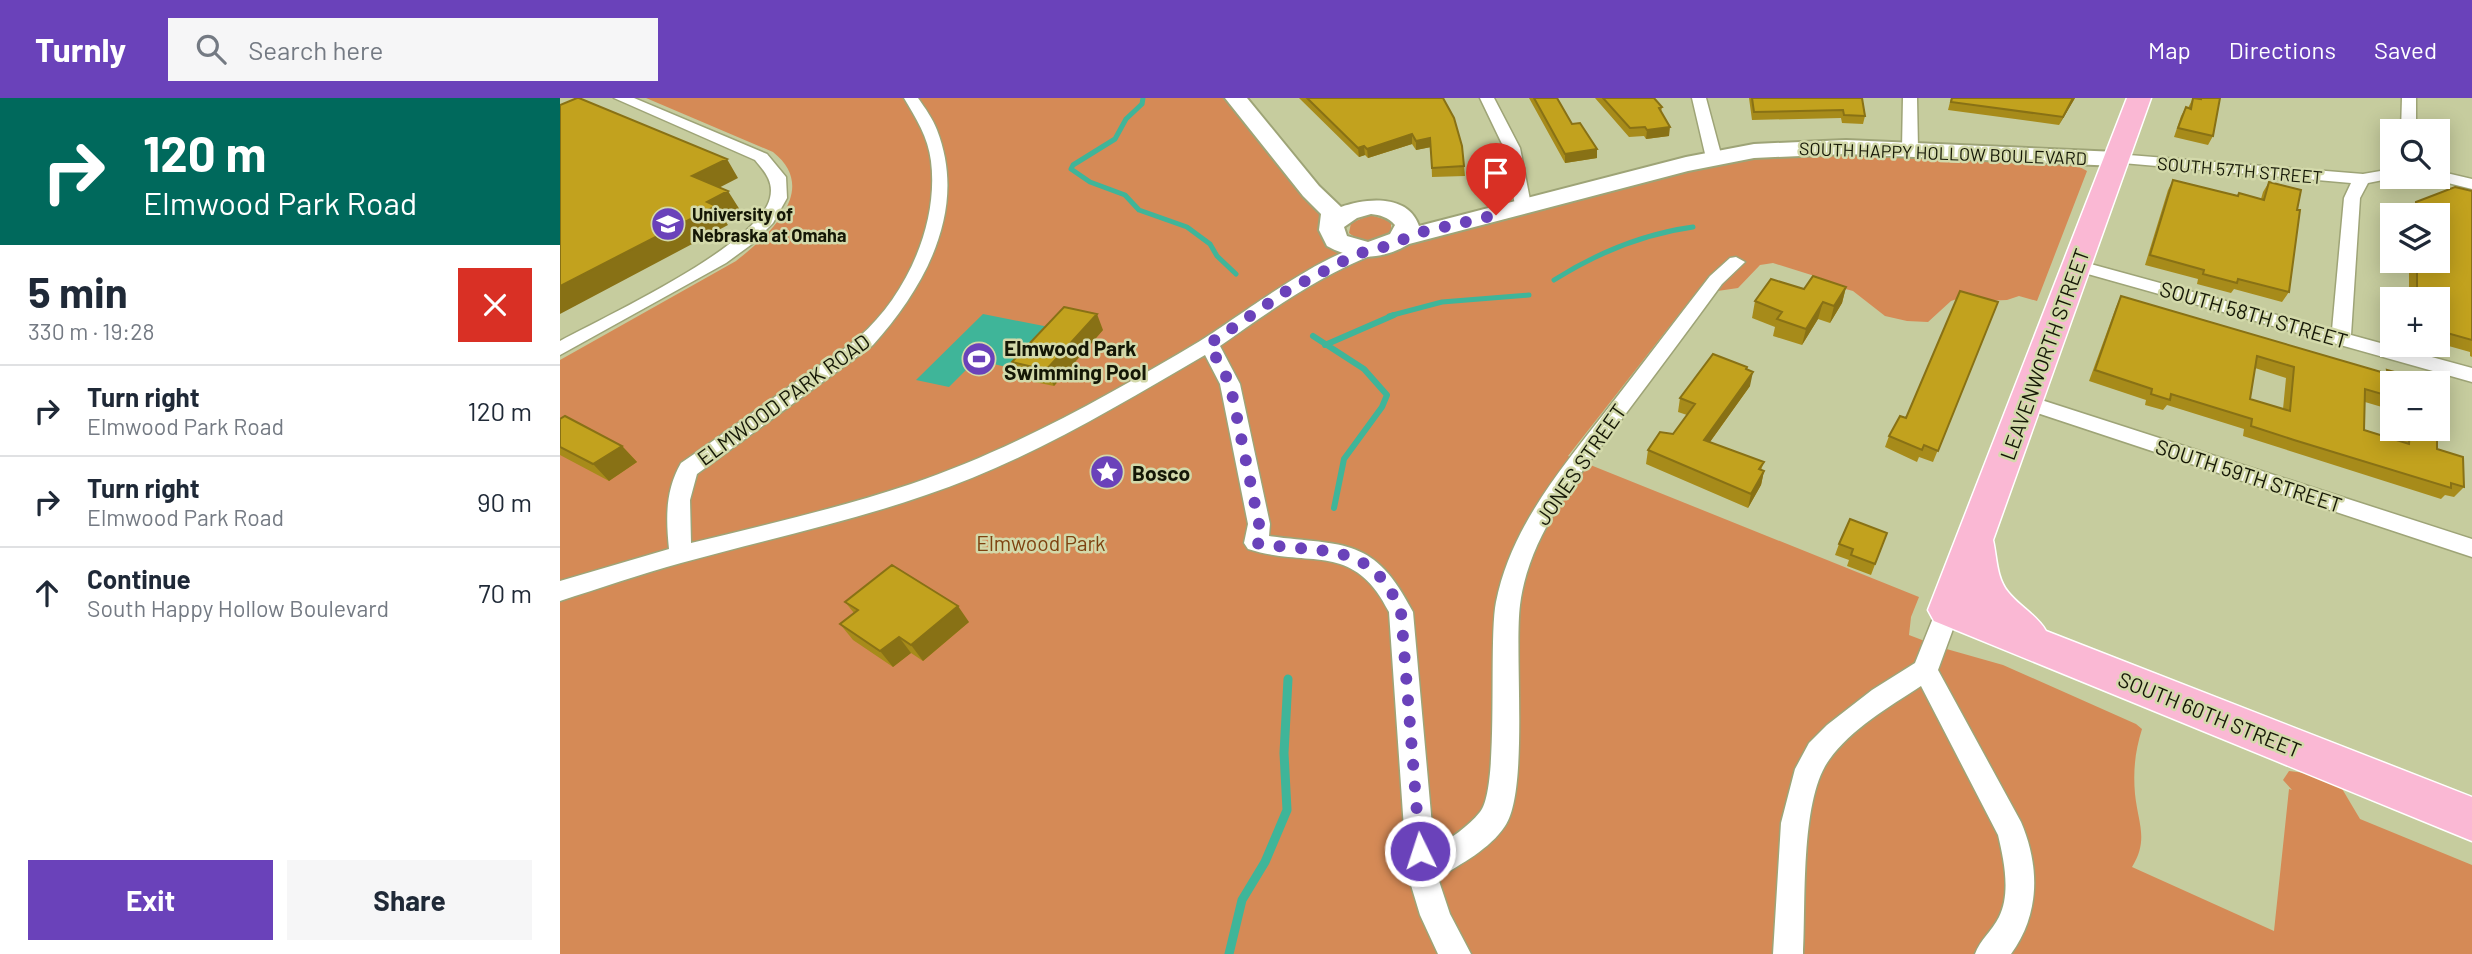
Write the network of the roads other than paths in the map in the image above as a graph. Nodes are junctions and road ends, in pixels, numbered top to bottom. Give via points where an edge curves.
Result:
1 (621, 98) edge
2 (911, 98) edge
3 (1236, 98) edge
4 (1487, 98) edge
5 (1699, 98) edge
6 (1910, 98) edge
7 (2139, 98) edge
8 (2409, 98) edge
9 (2409, 119) edge
10 (1910, 149) junction
11 (1714, 158) junction
12 (2117, 159) junction
13 (1292, 165) junction
14 (2293, 174) junction
15 (2380, 176) edge
16 (2363, 179) junction
17 (2450, 179) edge
18 (2472, 184) edge
19 (1524, 205) junction
20 (1365, 208) junction
21 (2352, 208) junction
22 (1396, 213) junction
23 (1332, 230) junction
24 (1401, 239) junction
25 (1369, 250) junction
26 (1736, 262) dead end
27 (2076, 265) junction
28 (1288, 290) junction
29 (2341, 338) junction
30 (1209, 344) junction
31 (560, 349) edge
32 (2472, 375) edge
33 (2026, 402) junction
34 (1975, 539) junction
35 (2472, 548) edge
36 (681, 554) junction
37 (560, 591) edge
38 (1948, 610) junction
39 (2049, 650) junction
40 (1925, 670) junction
41 (2472, 818) edge
42 (1422, 872) junction
43 (1456, 954) edge
44 (1788, 954) edge
45 (1990, 954) edge

1 - 31 street via 761,157 776,173 780,193 771,216 724,258
2 - 36 street, ELMWOOD PARK ROAD via 927,119 940,170 938,207 926,258 886,321 866,341 689,469 678,501
3 - 13 street
4 - 19 street via 1512,149
5 - 11 street
6 - 10 street
7 - 12 main road, LEAVENWORTH STREET
8 - 9 street
10 - 11 street, SOUTH HAPPY HOLLOW BOULEVARD via 1798,148
10 - 12 street, SOUTH HAPPY HOLLOW BOULEVARD
11 - 19 street, SOUTH HAPPY HOLLOW BOULEVARD
12 - 14 street, SOUTH 57TH STREET
12 - 27 main road, LEAVENWORTH STREET
13 - 20 street, SOUTH HAPPY HOLLOW BOULEVARD via 1327,192
13 - 23 street via 1333,213
14 - 16 street, SOUTH 57TH STREET
14 - 21 street
15 - 16 street, SOUTH 57TH STREET
16 - 21 street via 2355,189
17 - 18 street
19 - 22 street, SOUTH HAPPY HOLLOW BOULEVARD via 1443,215
19 - 24 street, SOUTH HAPPY HOLLOW BOULEVARD
20 - 22 street, SOUTH HAPPY HOLLOW BOULEVARD
20 - 23 street via 1344,214
21 - 29 street
22 - 24 street via 1407,225
23 - 25 street via 1344,247
23 - 28 street via 1333,247 1328,254
24 - 25 street, SOUTH HAPPY HOLLOW BOULEVARD
25 - 28 street
26 - 42 street, JONES STREET via 1716,280 1538,521 1519,561 1508,604 1503,778 1495,817 1468,843
27 - 29 street, SOUTH 58TH STREET
27 - 33 main road, LEAVENWORTH STREET
28 - 30 street
29 - 32 street, SOUTH 58TH STREET
30 - 36 street via 1056,430 921,489 814,522
30 - 42 street via 1230,384 1237,411 1259,524 1256,543 1358,559 1381,575 1401,612
33 - 34 main road, LEAVENWORTH STREET
33 - 35 street, SOUTH 59TH STREET
34 - 38 main road, LEAVENWORTH STREET
34 - 39 main road via 1979,575 1990,599
36 - 37 street
38 - 39 main road, SOUTH 60TH STREET
38 - 40 street
39 - 41 main road, SOUTH 60TH STREET
40 - 44 street via 1836,733 1805,778 1795,823
40 - 45 street via 2018,852 2022,887 2018,907 2011,926
42 - 43 street via 1432,909

